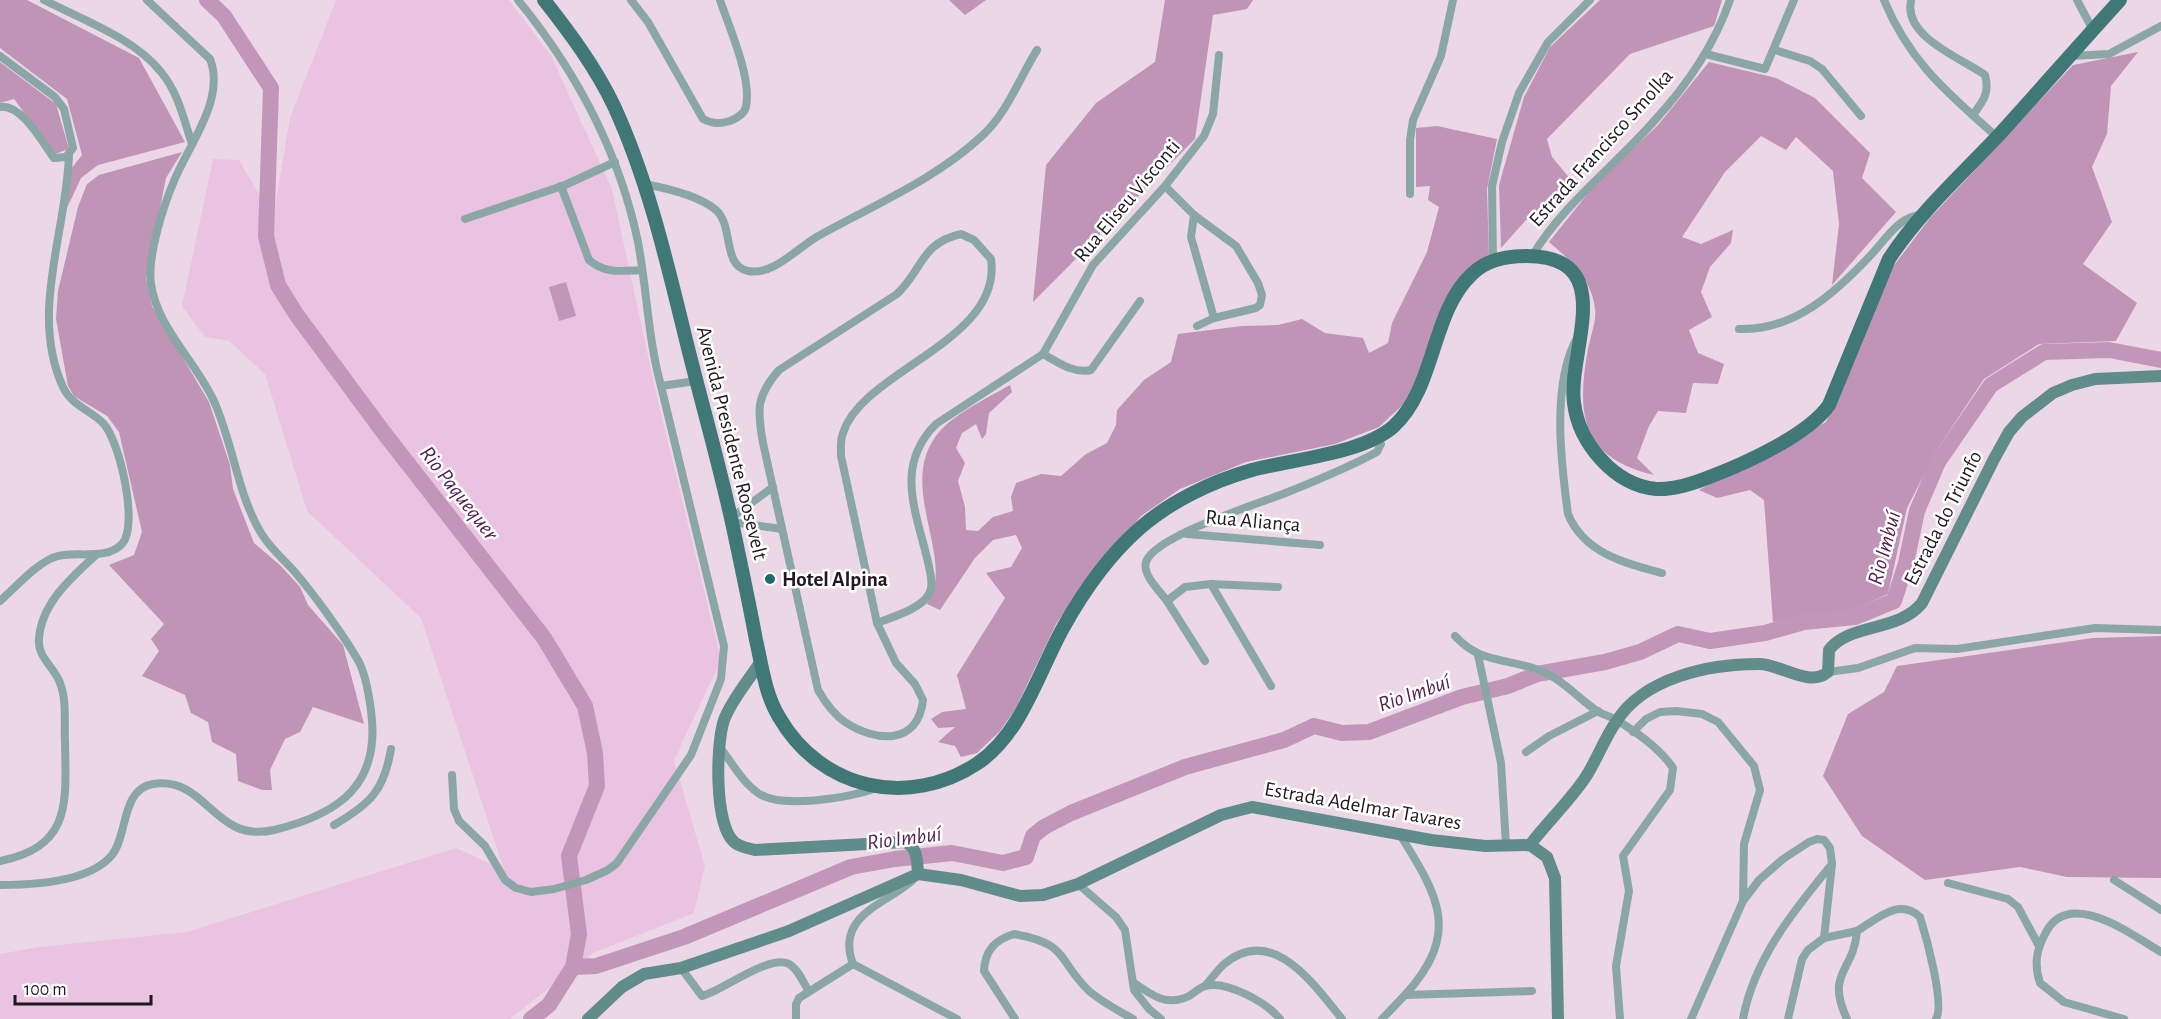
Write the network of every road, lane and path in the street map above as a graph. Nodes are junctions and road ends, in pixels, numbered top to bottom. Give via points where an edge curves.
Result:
1 (44, 0) edge
2 (147, 0) edge
3 (518, 0) edge
4 (544, 0) edge
5 (631, 0) edge
6 (720, 0) edge
7 (1453, 0) edge
8 (1590, 0) edge
9 (1730, 0) edge
10 (1794, 0) edge
11 (1884, 0) edge
12 (2077, 0) edge
13 (2120, 0) edge
14 (1911, 2) dead end
15 (2161, 27) edge
16 (2093, 30) junction
17 (1037, 50) dead end
18 (1775, 50) junction
19 (1706, 54) junction
20 (1220, 55) dead end
21 (0, 56) edge
22 (2071, 56) junction
23 (0, 107) edge
24 (1862, 116) dead end
25 (1973, 116) junction
26 (1997, 136) junction
27 (192, 144) junction
28 (69, 154) junction
29 (615, 162) junction
30 (644, 184) junction
31 (561, 186) junction
32 (1165, 186) junction
33 (1410, 194) dead end
34 (1194, 215) junction
35 (1922, 215) junction
36 (465, 219) dead end
37 (1532, 256) junction
38 (1493, 261) junction
39 (642, 270) junction
40 (1140, 301) dead end
41 (1214, 318) junction
42 (1197, 326) dead end
43 (1582, 328) junction
44 (1739, 329) dead end
45 (1043, 354) junction
46 (2161, 376) edge
47 (696, 381) junction
48 (661, 386) junction
49 (1377, 436) junction
50 (773, 487) junction
51 (731, 520) junction
52 (782, 529) junction
53 (1184, 534) junction
54 (1320, 545) dead end
55 (97, 554) junction
56 (1662, 573) dead end
57 (1211, 584) junction
58 (1278, 587) dead end
59 (1167, 601) junction
60 (0, 602) edge
61 (877, 623) junction
62 (2161, 630) edge
63 (1455, 636) dead end
64 (1478, 655) junction
65 (761, 661) junction
66 (1205, 661) dead end
67 (1828, 672) junction
68 (1271, 686) dead end
69 (1598, 711) junction
70 (1617, 720) junction
71 (1633, 732) junction
72 (719, 746) junction
73 (391, 749) dead end
74 (1526, 752) dead end
75 (452, 775) dead end
76 (877, 788) junction
77 (340, 803) junction
78 (353, 814) junction
79 (334, 825) dead end
80 (1399, 833) junction
81 (1506, 845) junction
82 (1530, 845) junction
83 (0, 861) edge
84 (1832, 864) junction
85 (917, 869) junction
86 (2114, 880) dead end
87 (1948, 883) dead end
88 (1078, 884) junction
89 (0, 885) edge
90 (1743, 901) junction
91 (2161, 910) edge
92 (1857, 931) junction
93 (1824, 938) junction
94 (2039, 946) junction
95 (2161, 952) edge
96 (853, 963) junction
97 (681, 968) junction
98 (1133, 982) junction
99 (1205, 986) junction
100 (808, 990) junction
101 (1532, 991) dead end
102 (1405, 995) junction
103 (588, 1019) edge
104 (796, 1019) edge
105 (957, 1019) edge
106 (1016, 1019) edge
107 (1133, 1019) edge
108 (1161, 1019) edge
109 (1280, 1019) edge
110 (1342, 1019) edge
111 (1382, 1019) edge
112 (1558, 1019) edge
113 (1620, 1019) edge
114 (1691, 1019) edge
115 (1743, 1019) edge
116 (1788, 1019) edge
117 (1847, 1019) edge
118 (1936, 1019) edge
119 (2124, 1019) edge

1 - 27 street via 148,59 172,90
2 - 27 street via 210,59 214,69 211,98
3 - 29 street via 578,82
4 - 30 main road, Avenida Presidente Roosevelt via 613,103
5 - 6 street via 648,22 703,119 719,124 742,114 747,95
7 - 33 street via 1441,56 1413,120
8 - 38 street via 1548,42 1519,93 1492,186
9 - 19 street, Estrada Francisco Smolka
10 - 18 street
11 - 25 street via 1910,49 1940,87
12 - 16 street
13 - 16 main road
14 - 25 street via 1911,18 1934,45 1985,75 1986,97
15 - 22 street via 2109,54
16 - 22 main road
17 - 30 street via 995,122 966,149 930,176 802,245 773,267 750,272 741,268 731,254 725,221 715,209 676,192
18 - 19 street via 1766,69
18 - 24 street via 1822,69
19 - 37 street, Estrada Francisco Smolka via 1655,121 1567,208
20 - 32 street, Rua Eliseu Visconti via 1213,114 1204,136
21 - 28 street via 60,103 74,143
22 - 26 main road
23 - 28 street via 18,112 54,158
25 - 26 street
26 - 35 main road
27 - 77 street via 164,209 151,283 157,306 214,400 250,514 360,665 373,727 371,753 360,781
28 - 55 street via 48,319 63,387 70,399 103,424 116,444 128,510 124,542
29 - 31 street
29 - 39 street
30 - 47 main road, Avenida Presidente Roosevelt
31 - 36 street
31 - 39 street via 589,260 609,271
32 - 34 street
32 - 45 street, Rua Eliseu Visconti via 1093,265
34 - 41 street via 1191,237
34 - 41 street via 1236,246 1262,295 1256,308
35 - 43 main road via 1889,260 1822,414 1737,465 1686,485 1668,489 1641,486 1600,459 1578,421 1574,401
35 - 44 street via 1911,215 1901,223 1825,298 1799,316 1765,327
37 - 38 main road, Avenida Presidente Roosevelt
37 - 43 main road via 1558,262 1576,277 1585,311
38 - 49 main road, Avenida Presidente Roosevelt via 1471,274 1456,295 1410,407 1391,429
39 - 48 street via 651,346
40 - 45 street via 1091,370 1070,368
41 - 42 street
43 - 56 street via 1568,352 1564,378 1562,430 1568,514 1574,528 1605,555
45 - 61 street, Rua Eliseu Visconti via 936,424 922,438 911,470 910,488 931,575 931,590 918,604
46 - 67 street, Estrada do Triunfo via 2095,379 2072,385 2022,417 1994,459 1923,603 1905,618 1840,639 1829,650
47 - 48 street
47 - 51 main road, Avenida Presidente Roosevelt
48 - 75 street via 724,646 721,679 686,763 617,863 586,880 531,892 504,880 485,846 459,821 454,809
49 - 53 street via 1381,444 1377,452 1357,463
49 - 76 main road, Avenida Presidente Roosevelt via 1342,449 1248,471 1165,508 1137,530 1092,584 1064,626 999,745 980,762 940,782 915,789
50 - 51 street
50 - 52 street
50 - 61 street via 759,418 765,385 796,358 897,294 934,244 961,234 974,240 991,259 992,269 989,284 972,315 941,344 874,394 850,417 842,434 841,456
51 - 52 street
51 - 65 main road, Avenida Presidente Roosevelt
52 - 61 street via 818,690 844,722 872,734 892,736 906,733 917,724 923,700 896,663
53 - 54 street, Rua Aliança
53 - 59 street via 1154,549 1145,564 1145,571
55 - 60 street via 63,554 50,559
55 - 83 street via 62,586 40,629 38,642 61,687 66,795 63,815 51,837 36,850
57 - 58 street
57 - 59 street via 1185,587
57 - 68 street
59 - 66 street
62 - 67 street via 2095,628 1957,649 1915,648 1858,668
63 - 64 street
64 - 69 street via 1534,668 1554,677
64 - 81 street via 1501,764
65 - 72 street via 731,706
65 - 76 main road, Avenida Presidente Roosevelt via 768,695 779,718 801,746 821,763 859,784
67 - 70 street via 1807,677 1760,664 1687,672 1653,689
69 - 70 street
69 - 74 street
70 - 71 street
70 - 82 street via 1586,777
71 - 90 street via 1660,712 1702,714 1718,722 1754,766 1760,790 1744,844
71 - 113 street via 1665,756 1674,777 1654,815 1623,856 1629,891 1616,966
72 - 76 street via 753,788 773,800 835,798
72 - 85 street via 720,805 735,843 755,850 895,841 908,843 915,851
73 - 78 street via 379,790
77 - 78 street
77 - 89 street via 326,813 276,829 246,833 228,824 189,790 162,783 148,785 131,802 110,857 69,878
78 - 79 street
80 - 81 street, Estrada Adelmar Tavares via 1452,842
80 - 88 street, Estrada Adelmar Tavares via 1278,810 1242,808
80 - 102 street via 1428,881 1440,915 1429,966
81 - 82 street, Estrada Adelmar Tavares
82 - 112 street via 1547,857 1555,878
84 - 90 street via 1828,843 1816,839 1783,859
84 - 93 street
84 - 115 street via 1774,940 1756,974
85 - 88 street, Estrada Adelmar Tavares via 1020,896 1043,895
85 - 96 street via 914,880 876,903 860,918 852,932
85 - 97 street via 818,920
86 - 91 street
87 - 94 street via 2008,899 2018,907
88 - 98 street via 1125,930
90 - 114 street
92 - 93 street
92 - 117 street via 1854,950 1837,985
92 - 118 street via 1891,910 1908,909 1920,917 1938,995 1940,1010
93 - 116 street via 1802,960
94 - 95 street via 2057,920 2087,914
94 - 119 street via 2036,972 2050,993 2064,1002
96 - 100 street
96 - 105 street
97 - 100 street via 702,996 749,972 779,963 793,967
97 - 103 street via 633,979
98 - 99 street via 1164,1000 1187,997
98 - 108 street via 1140,999
99 - 109 street via 1257,998
99 - 110 street via 1224,964 1259,949 1291,963
100 - 104 street via 796,1004
101 - 102 street
102 - 111 street
106 - 107 street via 984,971 986,954 993,945 1014,934 1053,946 1090,992

